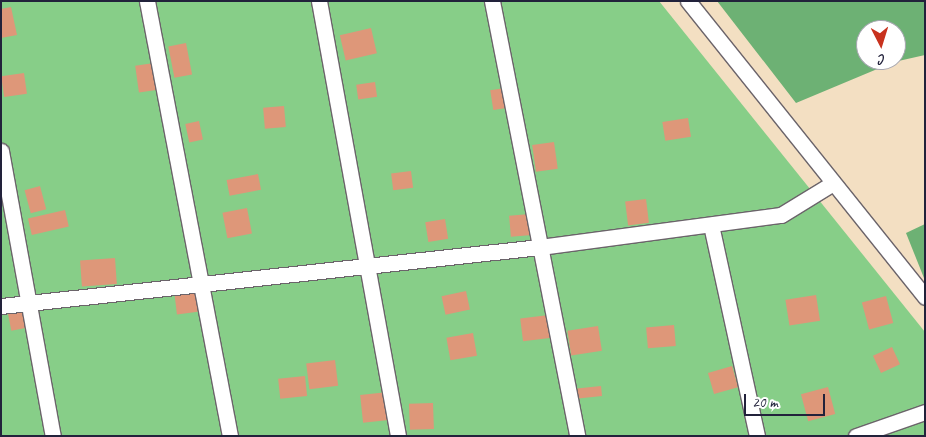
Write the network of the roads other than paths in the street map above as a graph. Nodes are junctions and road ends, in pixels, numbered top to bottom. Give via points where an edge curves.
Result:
1 (147, 1) edge
2 (319, 1) edge
3 (492, 1) edge
4 (688, 1) edge
5 (1, 151) edge
6 (833, 182) junction
7 (711, 225) junction
8 (540, 247) junction
9 (367, 266) junction
10 (201, 284) junction
11 (925, 297) edge
12 (29, 303) junction
13 (1, 306) edge
14 (925, 412) edge
15 (53, 436) edge
16 (230, 436) edge
17 (398, 436) edge
18 (577, 436) edge
19 (756, 436) edge
20 (856, 436) edge

1 - 10 lane
2 - 9 lane
3 - 8 lane
4 - 6 lane
5 - 12 lane
6 - 7 lane via 781,215
6 - 11 lane
7 - 8 lane
7 - 19 lane
8 - 9 lane
8 - 18 lane
9 - 10 lane
9 - 17 lane
10 - 12 lane
10 - 16 lane
12 - 13 lane
12 - 15 lane
14 - 20 lane

